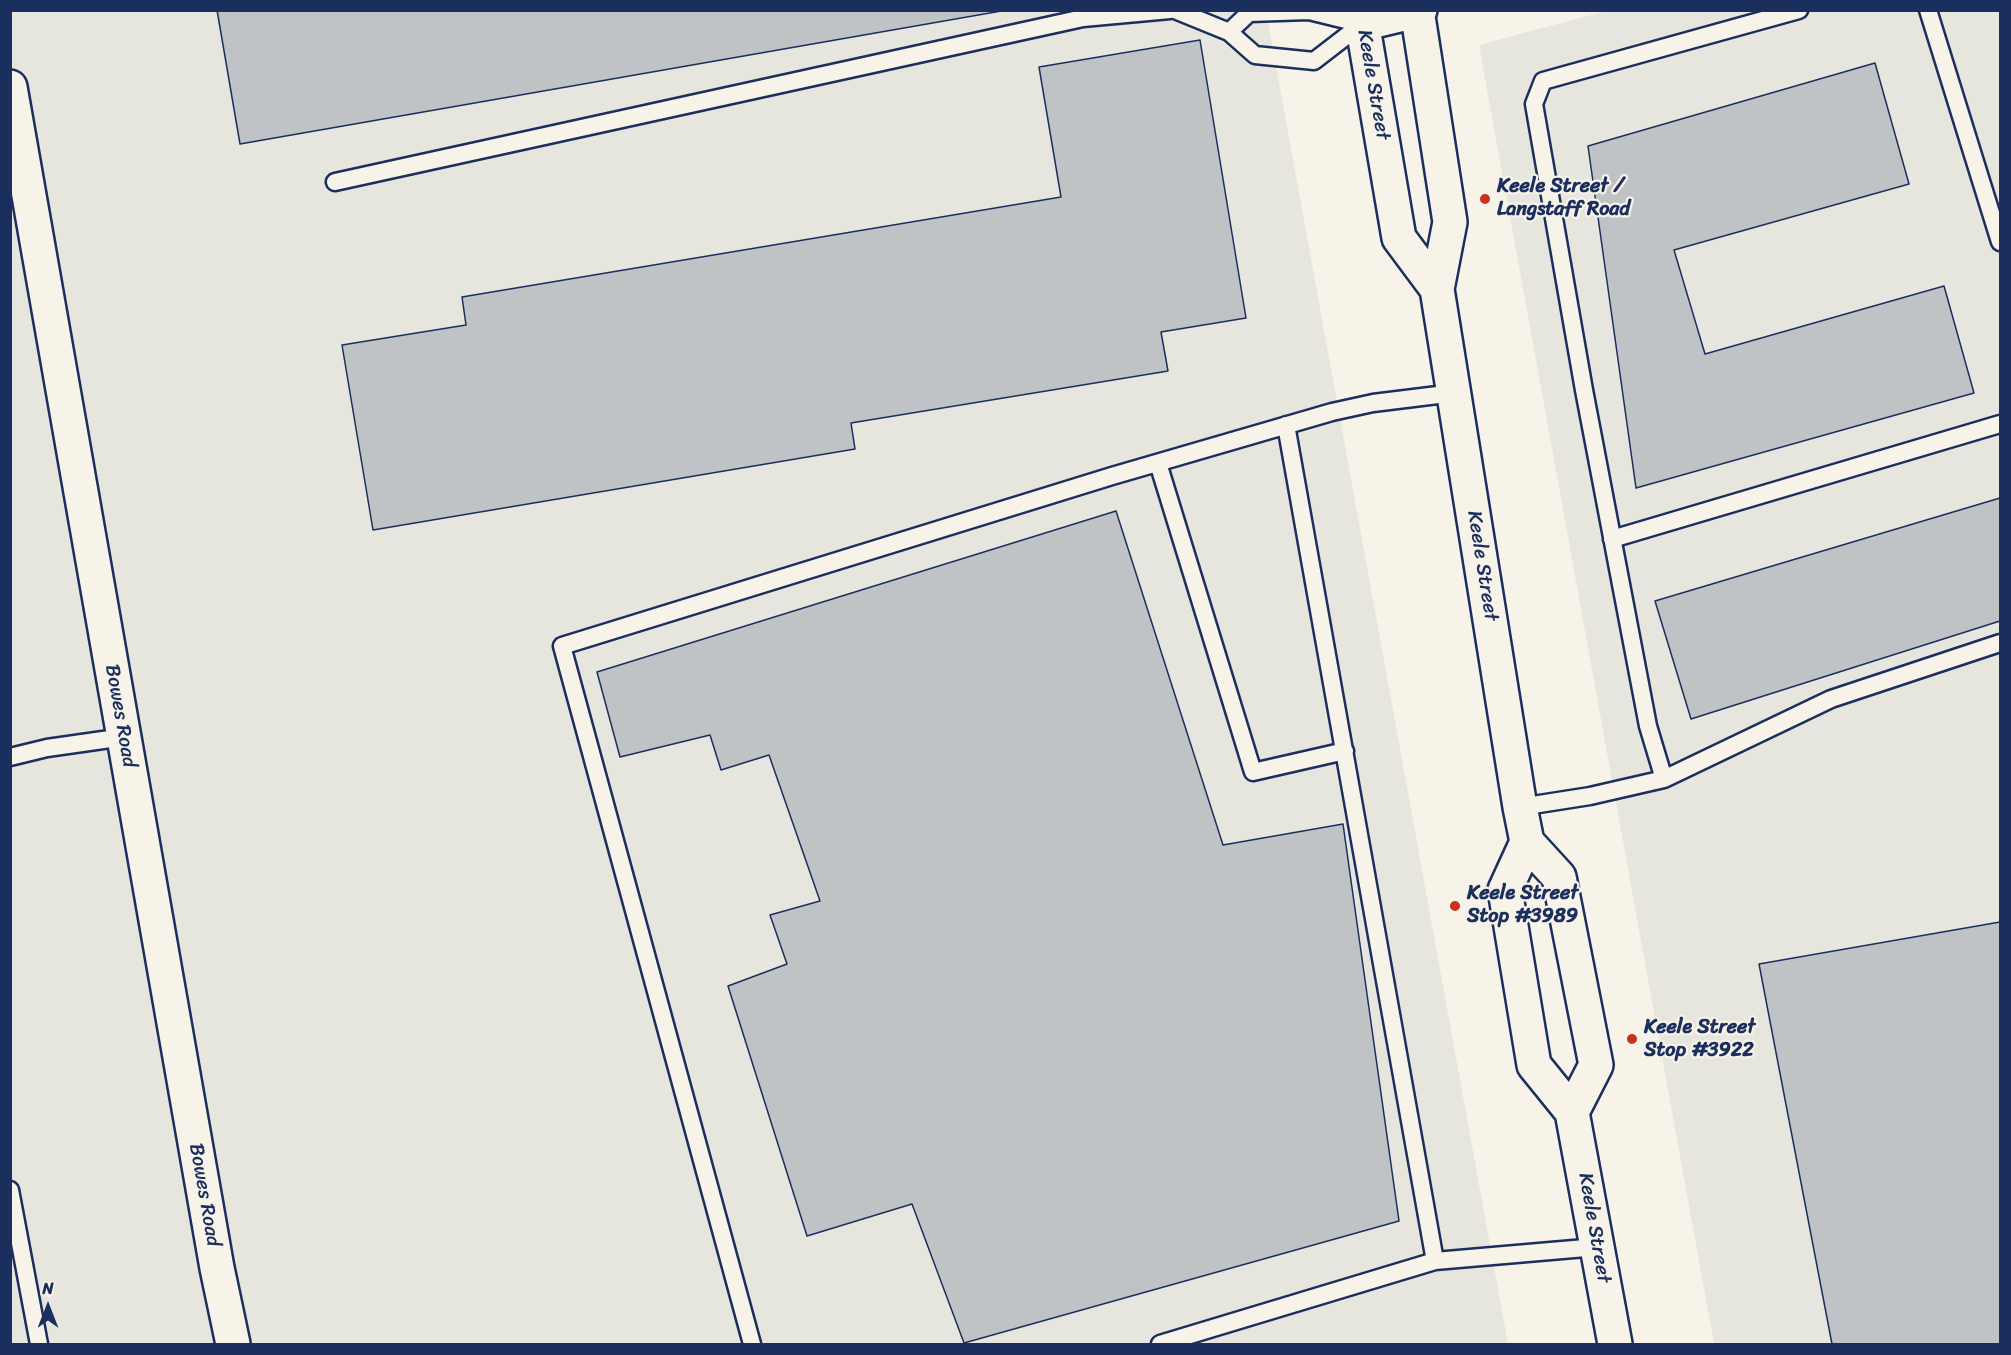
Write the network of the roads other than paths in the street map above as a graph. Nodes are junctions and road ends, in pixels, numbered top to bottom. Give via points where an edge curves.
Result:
1 (1170, 10) edge
2 (1175, 10) edge
3 (1799, 10) edge
4 (1928, 10) edge
5 (1418, 11) edge
6 (1361, 17) edge
7 (1229, 32) junction
8 (10, 87) edge
9 (335, 182) dead end
10 (2001, 242) edge
11 (1437, 289) junction
12 (1454, 393) junction
13 (2001, 424) edge
14 (1286, 425) junction
15 (1158, 463) junction
16 (1612, 538) junction
17 (2001, 643) edge
18 (124, 736) junction
19 (1345, 751) junction
20 (10, 757) edge
21 (1664, 779) junction
22 (1520, 807) junction
23 (1527, 842) junction
24 (1572, 1112) junction
25 (10, 1190) edge
26 (1597, 1247) junction
27 (1435, 1261) junction
28 (39, 1344) edge
29 (233, 1344) edge
30 (752, 1344) edge
31 (1160, 1344) edge
32 (1615, 1344) edge

1 - 9 lane via 1083,18
2 - 7 lane
3 - 16 lane via 1543,81 1534,104
4 - 10 lane
5 - 6 main road
5 - 11 main road, Keele Street via 1450,222
6 - 7 lane via 1309,11 1249,13
6 - 7 lane via 1314,61 1255,55
6 - 11 main road, Keele Street via 1399,238
8 - 18 main road, Bowes Road
11 - 12 main road, Keele Street
12 - 14 lane via 1373,403
12 - 22 main road, Keele Street
13 - 16 lane
14 - 15 lane
14 - 19 lane
15 - 19 lane via 1253,772
15 - 30 lane via 562,646
16 - 21 lane via 1648,726
17 - 21 lane via 1831,699
18 - 20 lane
18 - 29 main road, Bowes Road
19 - 27 lane
21 - 22 lane
22 - 23 main road, Keele Street
23 - 24 main road, Keele Street via 1505,891 1534,1065
23 - 24 main road via 1559,877 1596,1065
24 - 26 main road, Keele Street
25 - 28 lane
26 - 27 lane
26 - 32 main road, Keele Street
27 - 31 lane

